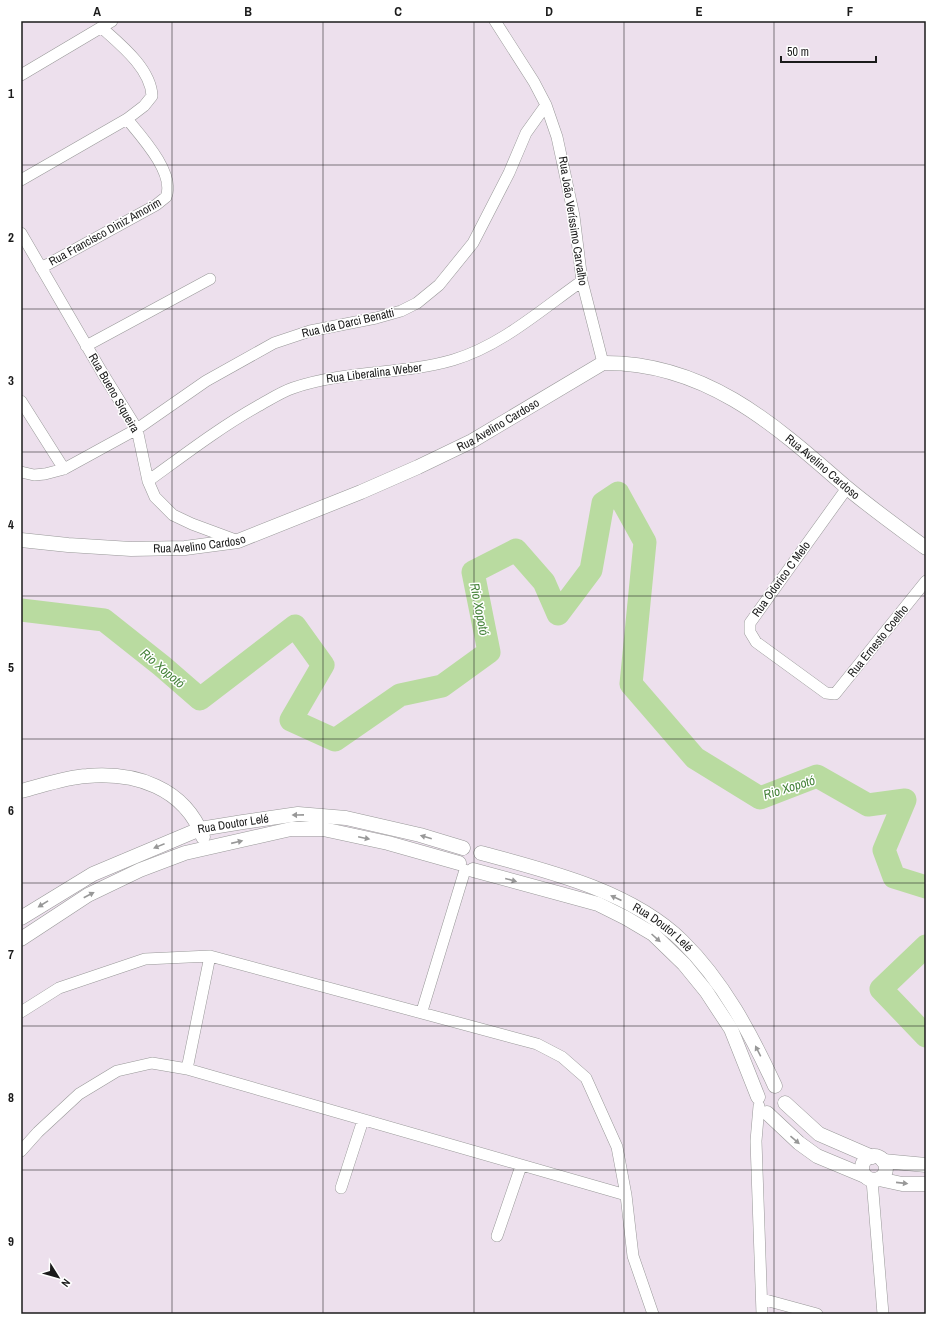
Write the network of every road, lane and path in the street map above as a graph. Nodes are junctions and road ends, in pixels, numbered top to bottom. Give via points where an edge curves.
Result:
1 (112, 21) edge
2 (495, 21) edge
3 (102, 28) junction
4 (21, 75) edge
5 (546, 105) junction
6 (127, 119) junction
7 (21, 180) edge
8 (21, 233) edge
9 (41, 268) junction
10 (210, 278) dead end
11 (582, 281) junction
12 (86, 346) junction
13 (603, 363) junction
14 (21, 401) edge
15 (137, 429) junction
16 (64, 469) junction
17 (21, 472) edge
18 (148, 481) junction
19 (847, 488) junction
20 (21, 540) edge
21 (238, 541) junction
22 (926, 548) edge
23 (926, 581) edge
24 (826, 692) joint
25 (21, 791) edge
26 (186, 808) junction
27 (200, 829) junction
28 (184, 836) junction
29 (207, 848) junction
30 (464, 848) junction
31 (185, 853) junction
32 (481, 853) junction
33 (466, 868) junction
34 (21, 918) edge
35 (21, 939) edge
36 (210, 956) junction
37 (422, 1011) junction
38 (21, 1012) edge
39 (187, 1069) junction
40 (774, 1086) junction
41 (785, 1103) junction
42 (761, 1105) junction
43 (363, 1120) junction
44 (21, 1151) edge
45 (877, 1159) junction
46 (926, 1165) edge
47 (521, 1166) junction
48 (872, 1178) junction
49 (926, 1184) edge
50 (341, 1188) dead end
51 (626, 1195) junction
52 (497, 1236) dead end
53 (762, 1299) junction
54 (653, 1314) edge
55 (762, 1314) edge
56 (816, 1314) edge
57 (883, 1314) edge

1 - 3 street
2 - 5 street, Rua João Veríssimo Carvalho
3 - 4 street
3 - 6 street via 141,69 152,90 150,100
5 - 11 street, Rua João Veríssimo Carvalho via 565,168
5 - 15 street, Rua Ida Darci Benatti via 526,133 473,243 444,279 417,303 376,318 310,331 274,343 206,380
6 - 7 street
6 - 9 street, Rua Francisco Diniz Amorim via 152,150 164,172 167,194 164,200
8 - 9 street, Rua Bueno Siqueira
9 - 12 street, Rua Bueno Siqueira
10 - 12 street
11 - 13 street, Rua João Veríssimo Carvalho
11 - 18 street, Rua Liberalina Weber via 509,333 455,360 422,367 342,375 291,388 227,424
12 - 15 street, Rua Bueno Siqueira
13 - 19 street, Rua Avelino Cardoso via 639,365 673,372 736,400 801,446
13 - 21 street, Rua Avelino Cardoso via 472,441 362,492
14 - 16 street
15 - 16 street, Rua Ida Darci Benatti
15 - 18 street, Rua Bueno Siqueira
16 - 17 street, Rua Ida Darci Benatti via 34,475
18 - 21 street, Rua Bueno Siqueira via 155,497 173,515
19 - 22 street, Rua Avelino Cardoso
19 - 24 street, Rua Odorico C Melo via 749,627 756,642
20 - 21 street, Rua Avelino Cardoso via 131,549 185,548
23 - 24 street, Rua Ernesto Coelho via 839,691 834,694
25 - 26 street via 86,776 124,776 149,782 174,797
26 - 27 street
26 - 28 street
27 - 28 street, Rua Doutor Lelé
27 - 29 street
30 -> 27 street, Rua Doutor Lelé via 346,818 298,814
28 - 31 street
28 -> 34 street, Rua Doutor Lelé via 92,874
29 - 31 street, Rua Doutor Lelé
29 -> 33 street, Rua Doutor Lelé via 291,829 323,829 388,843
30 - 32 street via 473,846
30 - 33 street via 458,855
35 -> 31 street, Rua Doutor Lelé via 88,895 140,870
32 - 33 street via 480,865
40 -> 32 street, Rua Doutor Lelé via 735,1009 701,960 681,940 650,916 588,885
33 - 37 street
33 -> 42 street, Rua Doutor Lelé via 598,904 653,934 684,964 731,1029
36 - 37 street
36 - 38 street via 145,959 59,988
36 - 39 street
37 - 51 street via 537,1044 562,1057 586,1078 617,1147
39 - 43 street
39 - 44 street via 152,1063 117,1071 79,1094
40 - 41 street via 783,1092
40 - 42 street via 764,1088
41 - 42 street via 776,1113
41 - 45 street via 819,1134
42 -> 48 street, Rua Doutor Lelé via 799,1143 817,1156
42 - 53 street via 756,1141
43 - 47 street
43 - 50 street
45 - 46 street
45 - 48 street via 886,1169 882,1176
45 - 48 street via 865,1161 863,1165
47 - 51 street
47 - 52 street
48 -> 49 street, Rua Doutor Lelé via 902,1184
48 - 57 street
51 - 54 street via 633,1256
53 - 55 street
53 - 56 street

